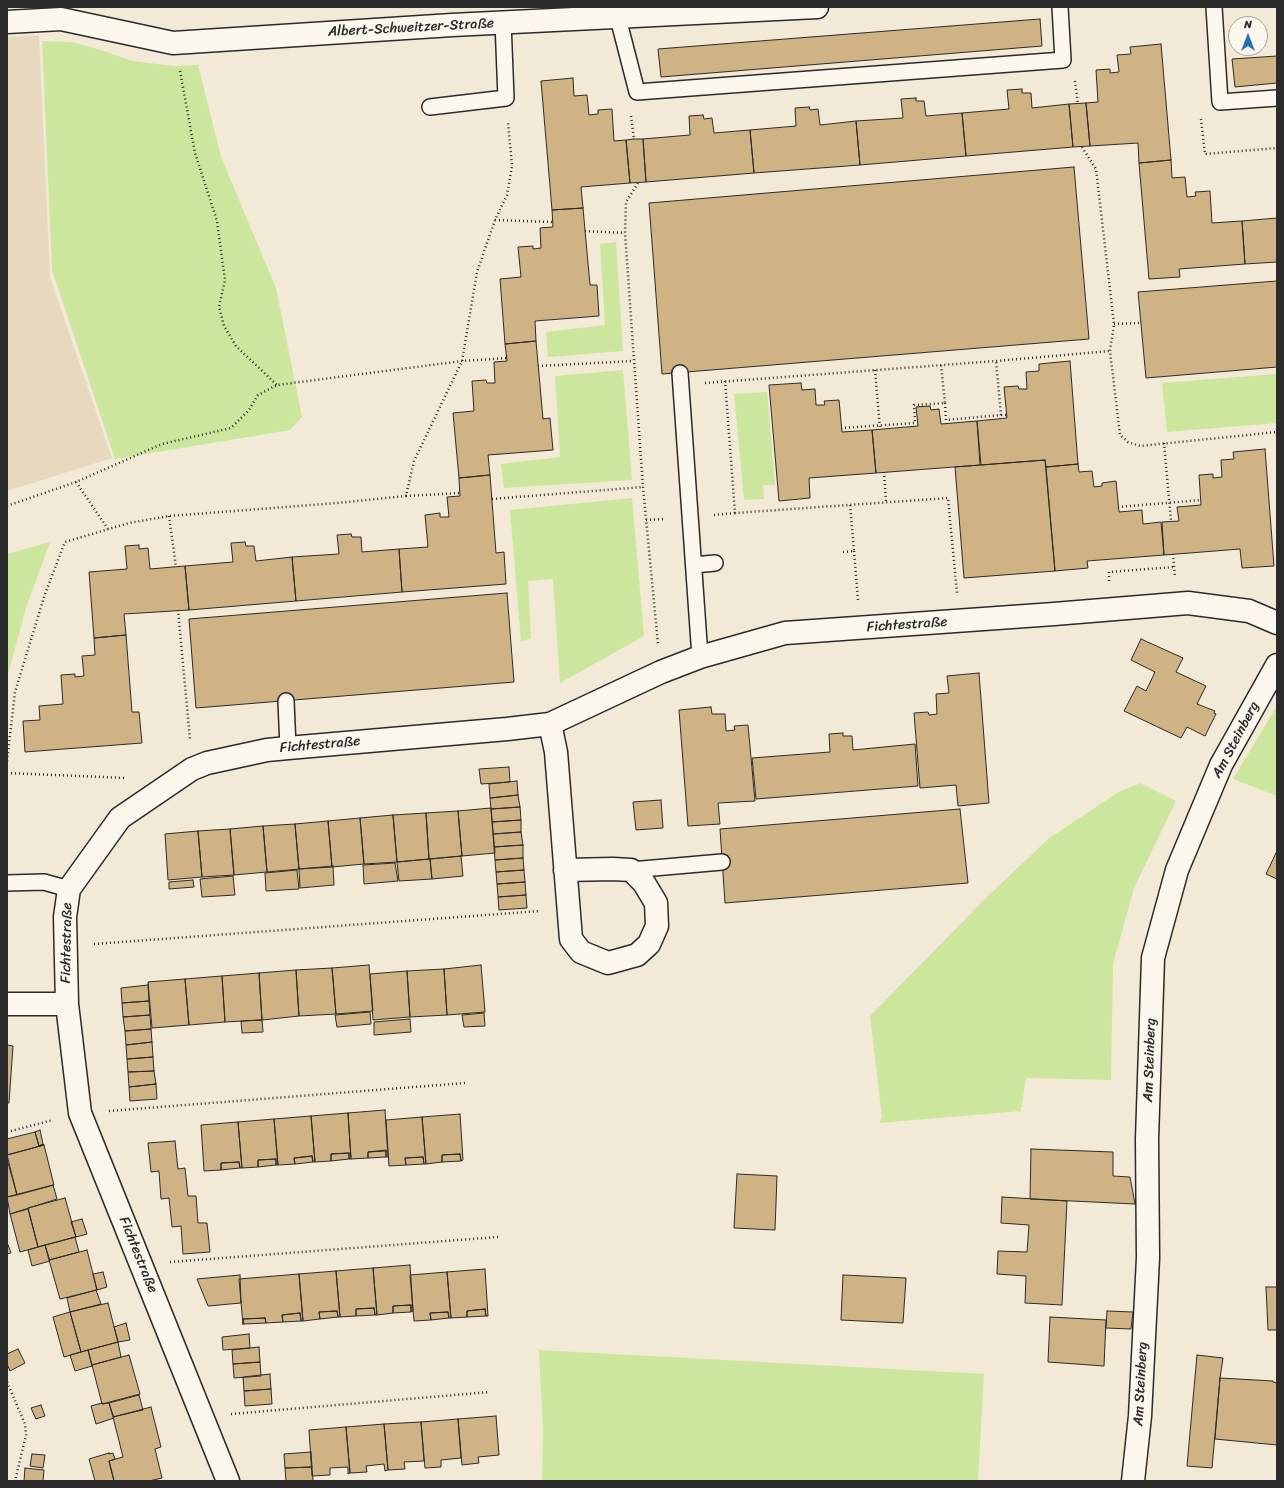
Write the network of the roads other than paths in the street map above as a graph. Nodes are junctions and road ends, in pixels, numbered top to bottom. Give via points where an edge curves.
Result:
1 (816, 7) edge
2 (1060, 7) edge
3 (1214, 7) edge
4 (618, 18) junction
5 (7, 22) edge
6 (503, 22) junction
7 (1277, 98) edge
8 (430, 107) dead end
9 (680, 373) dead end
10 (715, 563) dead end
11 (694, 564) junction
12 (1277, 623) edge
13 (700, 657) junction
14 (1277, 665) edge
15 (286, 701) dead end
16 (550, 724) junction
17 (288, 748) junction
18 (722, 862) dead end
19 (565, 870) junction
20 (631, 870) junction
21 (7, 883) edge
22 (69, 889) junction
23 (7, 1004) edge
24 (67, 1004) junction
25 (228, 1481) edge
26 (1133, 1481) edge

1 - 4 street, Albert-Schweitzer-Straße
2 - 4 lane via 1063,60 637,92
3 - 7 lane via 1220,102
4 - 6 street, Albert-Schweitzer-Straße
5 - 6 street, Albert-Schweitzer-Straße via 61,19 174,43
6 - 8 lane via 506,98
9 - 11 lane
10 - 11 lane
11 - 13 lane
12 - 13 street, Fichtestraße via 1249,611 1188,602 786,634
13 - 16 street, Fichtestraße via 661,672
14 - 26 street, Am Steinberg via 1221,765 1177,870 1153,958 1147,1139 1148,1258 1140,1416
15 - 17 lane
16 - 17 street, Fichtestraße
16 - 19 street via 556,752
17 - 22 street, Fichtestraße via 207,763 192,769 120,818
18 - 20 lane
19 - 20 street
19 - 20 street via 570,939 581,952 608,963 637,955 648,944 657,926 656,903 644,883
21 - 22 lane via 44,882
22 - 24 street, Fichtestraße via 65,917
23 - 24 street
24 - 25 street, Fichtestraße via 80,1113

